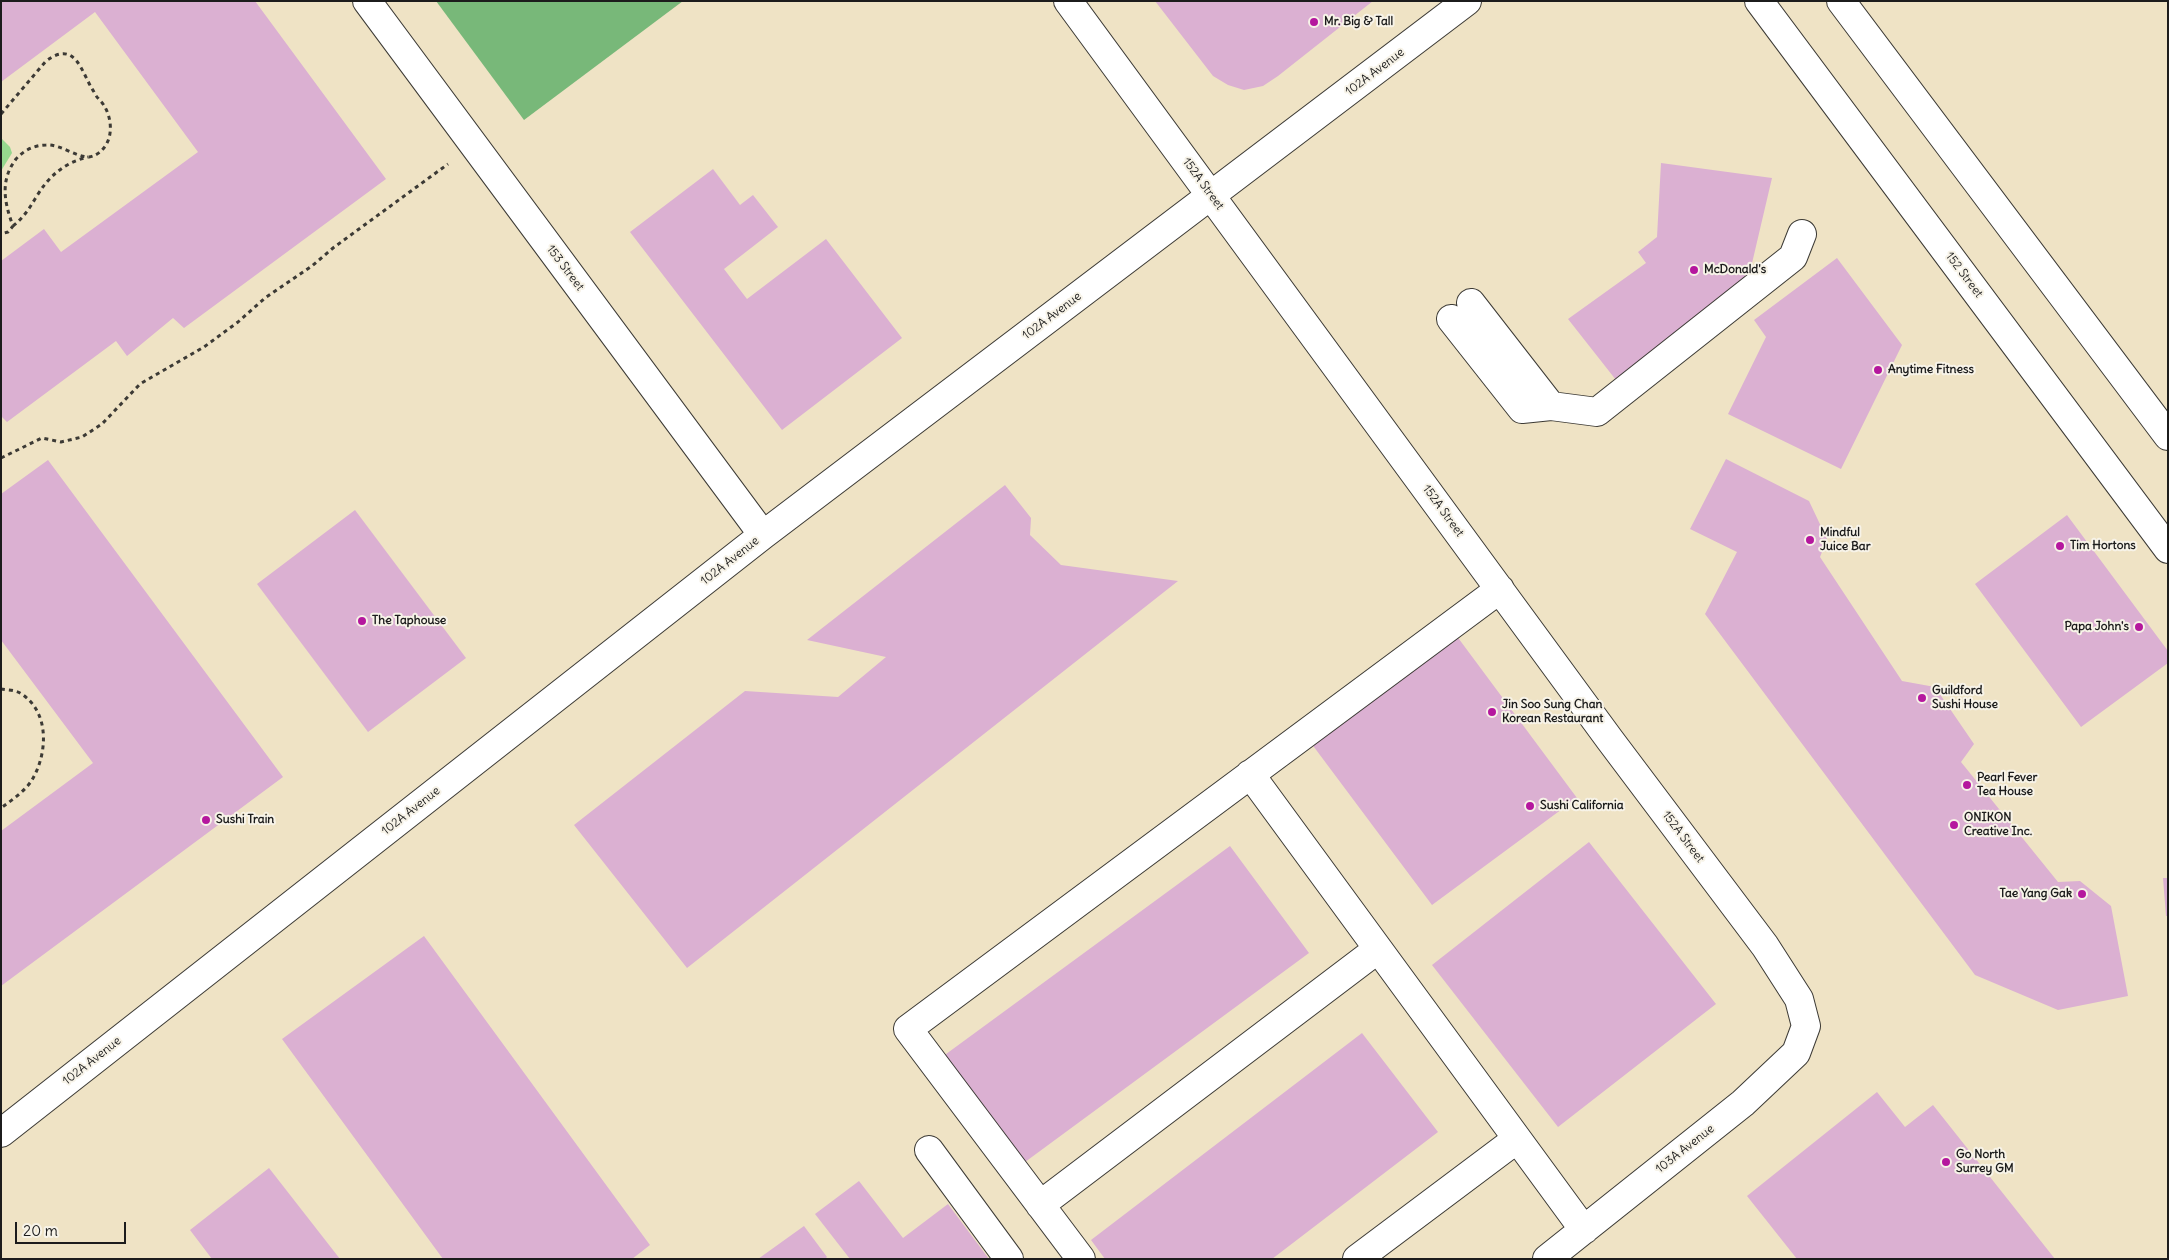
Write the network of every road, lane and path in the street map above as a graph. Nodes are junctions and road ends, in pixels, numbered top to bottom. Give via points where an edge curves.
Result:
1 (367, 1) edge
2 (1068, 1) edge
3 (1467, 1) edge
4 (1759, 1) edge
5 (1841, 1) edge
6 (1, 114) edge
7 (89, 157) junction
8 (449, 163) dead end
9 (3, 178) edge
10 (1211, 196) junction
11 (14, 226) junction
12 (1, 234) edge
13 (1802, 234) dead end
14 (1461, 311) dead end
15 (2168, 436) edge
16 (1, 458) edge
17 (763, 535) junction
18 (2168, 549) edge
19 (1500, 589) junction
20 (1, 689) edge
21 (1250, 774) junction
22 (1, 808) edge
23 (1378, 949) junction
24 (1806, 1026) joint
25 (1, 1133) edge
26 (1516, 1139) junction
27 (929, 1150) dead end
28 (1040, 1205) junction
29 (1584, 1230) junction
30 (1009, 1259) edge
31 (1081, 1259) edge
32 (1357, 1259) edge
33 (1547, 1259) edge

1 - 17 street, 153 Street
2 - 10 street, 152A Street
3 - 10 street, 102A Avenue
4 - 18 street, 152 Street
5 - 15 street
6 - 7 path via 46,61 54,55 67,53 77,60 111,124 106,146
7 - 9 path via 47,145 33,147 21,153
7 - 11 path via 75,160 50,177
8 - 16 path via 265,298 231,327 140,384 102,424 82,438 61,442 42,438
9 - 11 path via 3,194
10 - 17 street, 102A Avenue
10 - 19 street, 152A Street
11 - 12 path
13 - 14 street via 1792,257 1597,412 1551,406
17 - 25 street, 102A Avenue
19 - 21 street
19 - 24 street, 152A Street via 1765,946 1798,999
20 - 22 path via 19,693 32,704 44,734 42,758 32,780
21 - 23 street
21 - 28 street via 908,1029
23 - 26 street
23 - 28 street
24 - 29 street, 103A Avenue via 1796,1053 1743,1103
26 - 29 street
26 - 32 street
27 - 30 street
28 - 31 street
29 - 33 street, 103A Avenue

